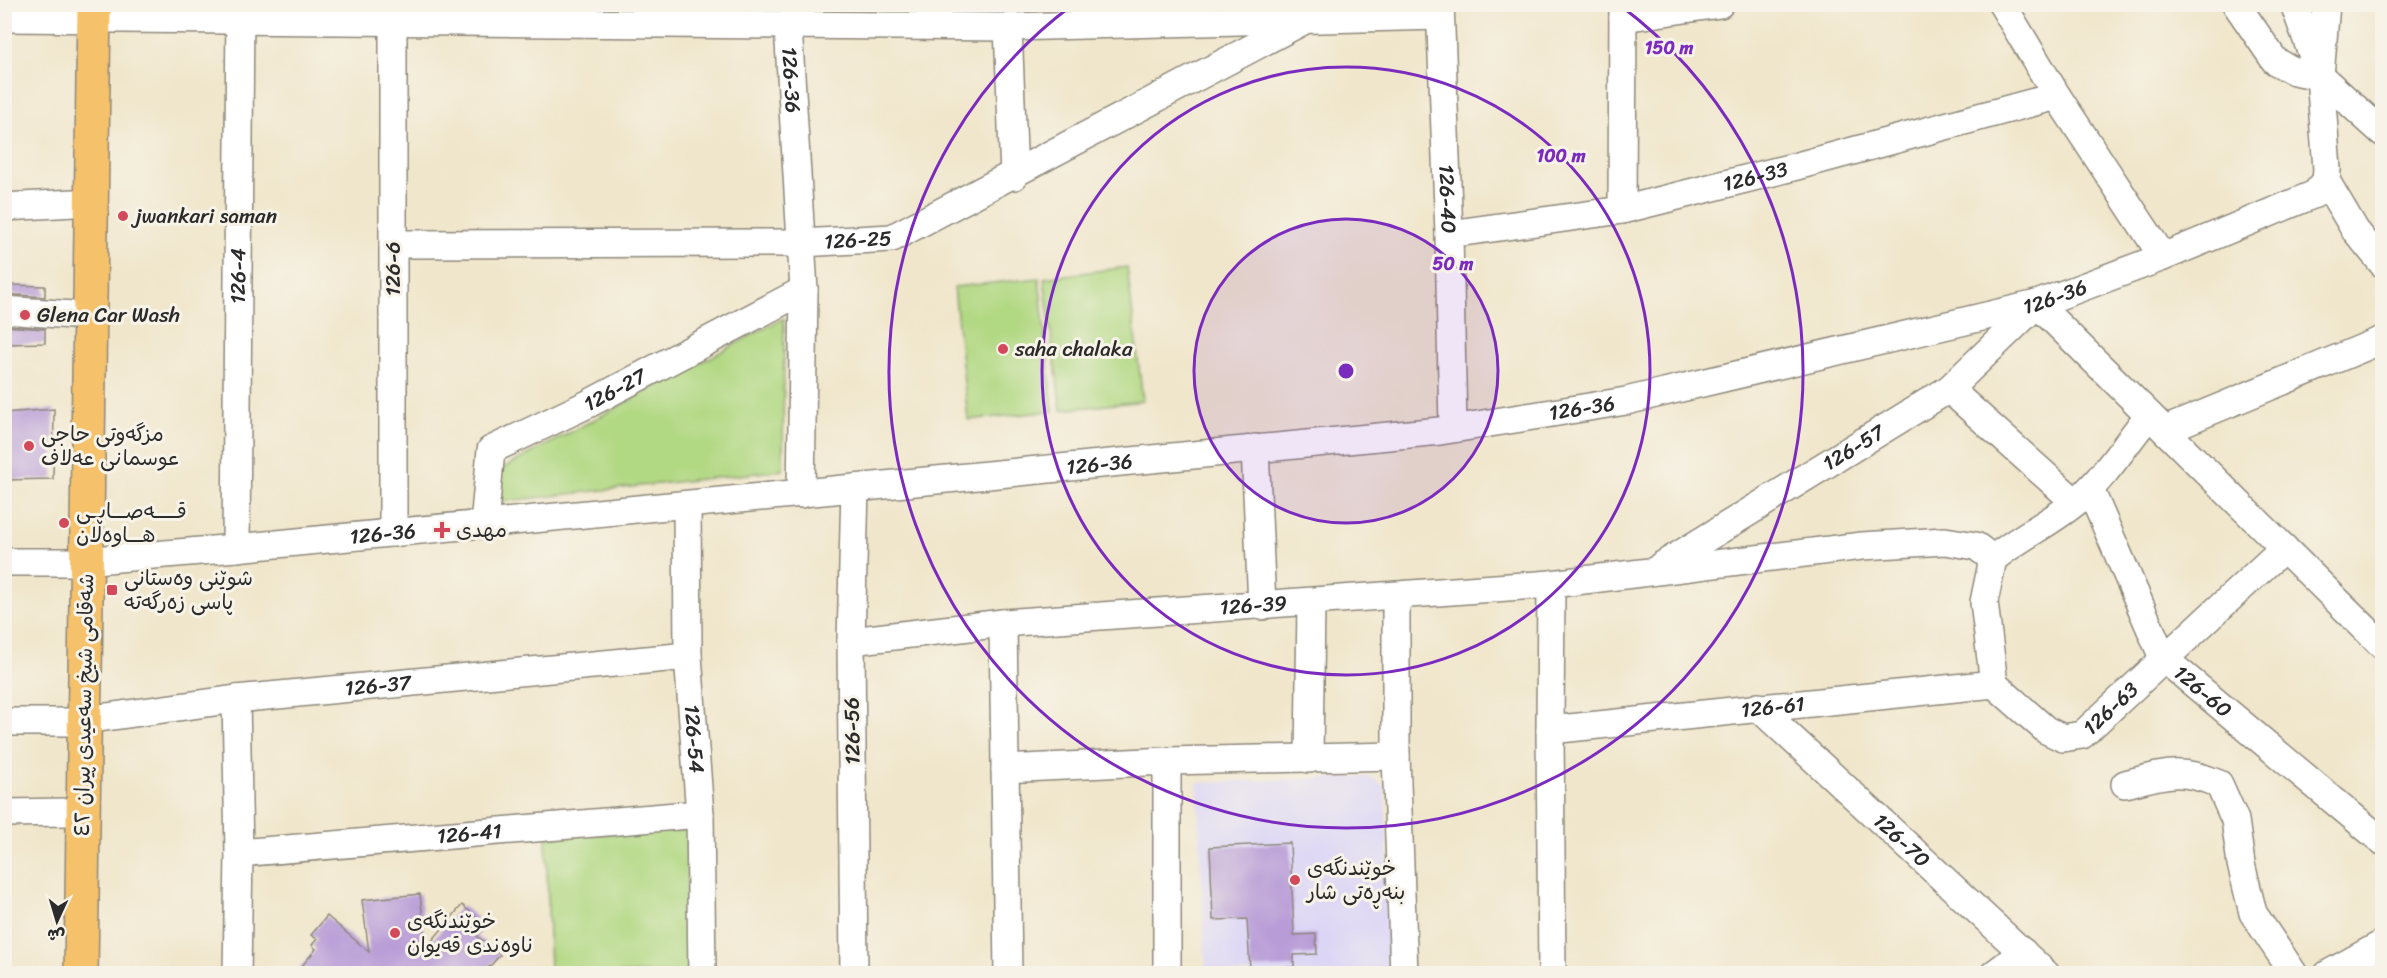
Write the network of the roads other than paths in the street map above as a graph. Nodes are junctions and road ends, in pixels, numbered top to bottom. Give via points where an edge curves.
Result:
1 (1720, 4) edge
2 (2002, 4) edge
3 (2236, 4) edge
4 (2294, 4) edge
5 (2326, 4) edge
6 (1440, 10) edge
7 (85, 11) edge
8 (1623, 11) edge
9 (240, 12) edge
10 (393, 13) edge
11 (4, 18) edge
12 (1305, 20) junction
13 (788, 26) junction
14 (1008, 27) junction
15 (2320, 76) junction
16 (2057, 96) junction
17 (2382, 132) edge
18 (1014, 176) junction
19 (2326, 181) junction
20 (74, 203) junction
21 (4, 207) edge
22 (1622, 210) junction
23 (1449, 234) junction
24 (801, 243) junction
25 (393, 244) junction
26 (2163, 257) junction
27 (2382, 263) edge
28 (804, 290) junction
29 (2037, 304) junction
30 (4, 310) edge
31 (74, 315) junction
32 (2382, 340) edge
33 (1949, 389) junction
34 (2157, 422) junction
35 (1453, 428) junction
36 (1255, 448) junction
37 (855, 488) junction
38 (801, 494) junction
39 (2083, 496) junction
40 (687, 505) junction
41 (484, 525) junction
42 (393, 533) junction
43 (236, 548) junction
44 (2284, 548) junction
45 (1993, 559) junction
46 (79, 561) junction
47 (4, 562) edge
48 (1654, 570) junction
49 (1551, 584) junction
50 (1396, 596) junction
51 (1311, 602) junction
52 (1262, 606) junction
53 (1003, 623) junction
54 (851, 642) junction
55 (2382, 645) edge
56 (688, 656) junction
57 (2163, 658) junction
58 (1994, 684) junction
59 (236, 699) junction
60 (1758, 707) junction
61 (77, 721) junction
62 (4, 722) edge
63 (1550, 730) junction
64 (1396, 756) junction
65 (1309, 759) junction
66 (1167, 761) junction
67 (1005, 770) junction
68 (2125, 784) dead end
69 (69, 812) junction
70 (4, 813) edge
71 (700, 814) junction
72 (2382, 841) edge
73 (239, 853) junction
74 (74, 909) junction
75 (2382, 944) edge
76 (2023, 952) junction
77 (58, 974) edge
78 (68, 974) edge
79 (81, 974) edge
80 (91, 974) edge
81 (237, 974) edge
82 (702, 974) edge
83 (854, 974) edge
84 (1008, 974) edge
85 (1167, 974) edge
86 (1404, 974) edge
87 (1552, 974) edge
88 (1994, 974) edge
89 (2046, 974) edge
90 (2294, 974) edge
91 (2328, 974) edge

1 - 8 street
2 - 16 street
3 - 15 street via 2275,61 2294,71
4 - 15 street
5 - 15 street
6 - 12 street
6 - 23 street, 126-40
7 - 9 street
7 - 11 street
7 - 20 main road, شەقامی شیخ سەعیدی پیران ٤٢
7 - 46 main road, شەقامی شیخ سەعیدی پیران ٤٢
8 - 22 street
9 - 10 street
9 - 43 street, 126-4
10 - 13 street
10 - 25 street, 126-6
12 - 14 street
12 - 18 street, 126-25
13 - 14 street
13 - 24 street, 126-36
14 - 18 street
15 - 17 street
15 - 19 street
16 - 22 street, 126-33
16 - 26 street
18 - 24 street, 126-25 via 892,238
19 - 26 street, 126-36 via 2315,194
19 - 27 street via 2355,230
20 - 21 street
20 - 31 main road, شەقامی شیخ سەعیدی پیران ٤٢
22 - 23 street, 126-33
23 - 35 street, 126-40
24 - 25 street, 126-25
24 - 28 street, 126-36
25 - 42 street, 126-6
26 - 29 street, 126-36
28 - 38 street, 126-36
28 - 41 street, 126-27 via 588,404 491,450
29 - 33 street, 126-57
29 - 34 street
29 - 35 street, 126-36 via 1626,401
30 - 31 street
31 - 46 main road, شەقامی شیخ سەعیدی پیران ٤٢
32 - 34 street
33 - 39 street
33 - 48 street, 126-57
34 - 39 street
34 - 44 street
35 - 36 street, 126-36
36 - 37 street, 126-36
36 - 52 street
37 - 38 street, 126-36
37 - 54 street, 126-56
38 - 40 street, 126-36
39 - 45 street
39 - 57 street, 126-60
40 - 41 street, 126-36
40 - 56 street, 126-54
41 - 42 street, 126-36
42 - 43 street, 126-36
43 - 46 street, 126-36
44 - 55 street
44 - 57 street, 126-63
45 - 48 street, 126-39 via 1976,546 1945,541 1862,546
45 - 58 street via 1984,602
46 - 47 street, 126-36
46 - 61 main road, شەقامی شیخ سەعیدی پیران ٤٢
48 - 49 street, 126-39
49 - 50 street, 126-39
49 - 63 street
50 - 51 street, 126-39
50 - 64 street
51 - 52 street, 126-39
51 - 65 street
52 - 53 street, 126-39
53 - 54 street, 126-39
53 - 67 street
54 - 83 street, 126-56
56 - 59 street, 126-37
56 - 71 street, 126-54
57 - 58 street, 126-63 via 2082,735 2063,738 2046,730
57 - 72 street, 126-60
58 - 60 street, 126-61
59 - 61 street, 126-37
59 - 73 street
60 - 63 street, 126-61
60 - 76 street, 126-70
61 - 62 street, 126-37
61 - 69 main road, شەقامی شیخ سەعیدی پیران ٤٢
61 - 74 main road, شەقامی شیخ سەعیدی پیران ٤٢
63 - 87 street
64 - 65 street
64 - 86 street
65 - 66 street
66 - 67 street
66 - 85 street
67 - 84 street
68 - 90 street via 2176,772 2199,775 2219,784 2235,820 2253,913
69 - 70 street
69 - 74 main road, شەقامی شیخ سەعیدی پیران ٤٢
71 - 73 street, 126-41
71 - 82 street, 126-54
73 - 81 street
74 - 77 main road
74 - 78 main road, شەقامی شیخ سەعیدی پیران ٤٢
74 - 79 main road, شەقامی شیخ سەعیدی پیران ٤٢
74 - 80 main road
75 - 91 street
76 - 88 street
76 - 89 street, 126-70

